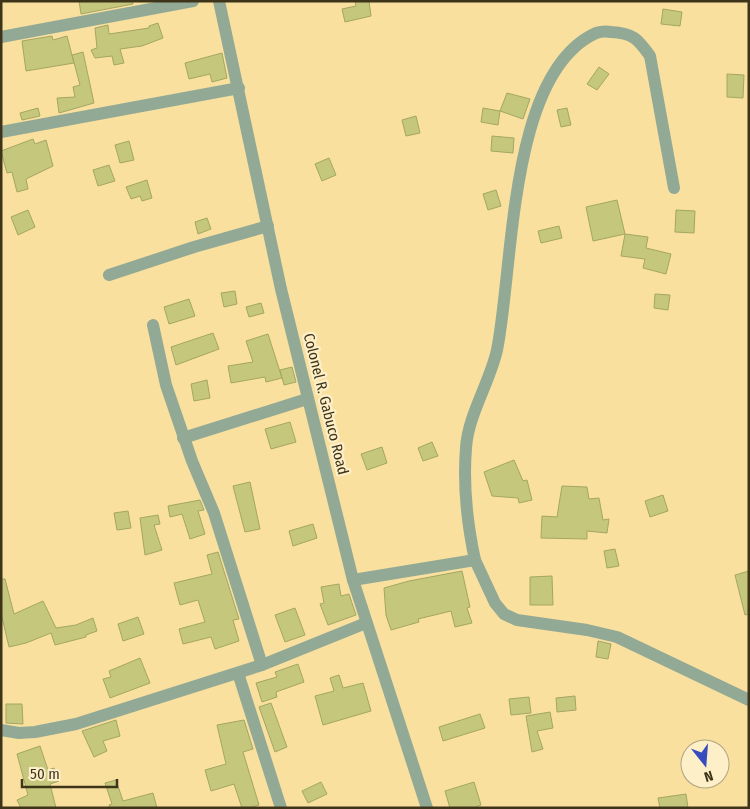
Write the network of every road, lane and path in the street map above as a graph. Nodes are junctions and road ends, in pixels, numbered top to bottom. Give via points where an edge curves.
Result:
1 (193, 1) edge
2 (219, 1) edge
3 (1, 37) edge
4 (239, 88) junction
5 (1, 132) edge
6 (674, 188) dead end
7 (268, 226) junction
8 (109, 275) dead end
9 (153, 325) dead end
10 (308, 399) junction
11 (183, 438) junction
12 (475, 560) junction
13 (353, 580) junction
14 (366, 623) junction
15 (262, 665) junction
16 (238, 673) junction
17 (749, 700) edge
18 (1, 730) edge
19 (281, 808) edge
20 (427, 808) edge

1 - 3 street
2 - 4 street, Colonel R. Gabuco Road
4 - 5 street
4 - 7 street, Colonel R. Gabuco Road
6 - 12 street via 650,56 628,33 601,31 584,39 565,55 543,95 520,169 497,350 466,444 464,493
7 - 8 street
7 - 10 street, Colonel R. Gabuco Road
9 - 11 street via 166,384
10 - 11 street
10 - 13 street, Colonel R. Gabuco Road
11 - 15 street via 214,513
12 - 13 street
12 - 17 street via 495,603 504,614 517,620 617,637
13 - 14 street, Colonel R. Gabuco Road
14 - 15 street
14 - 20 street, Colonel R. Gabuco Road
15 - 16 street
16 - 18 street via 76,724 36,732
16 - 19 street

